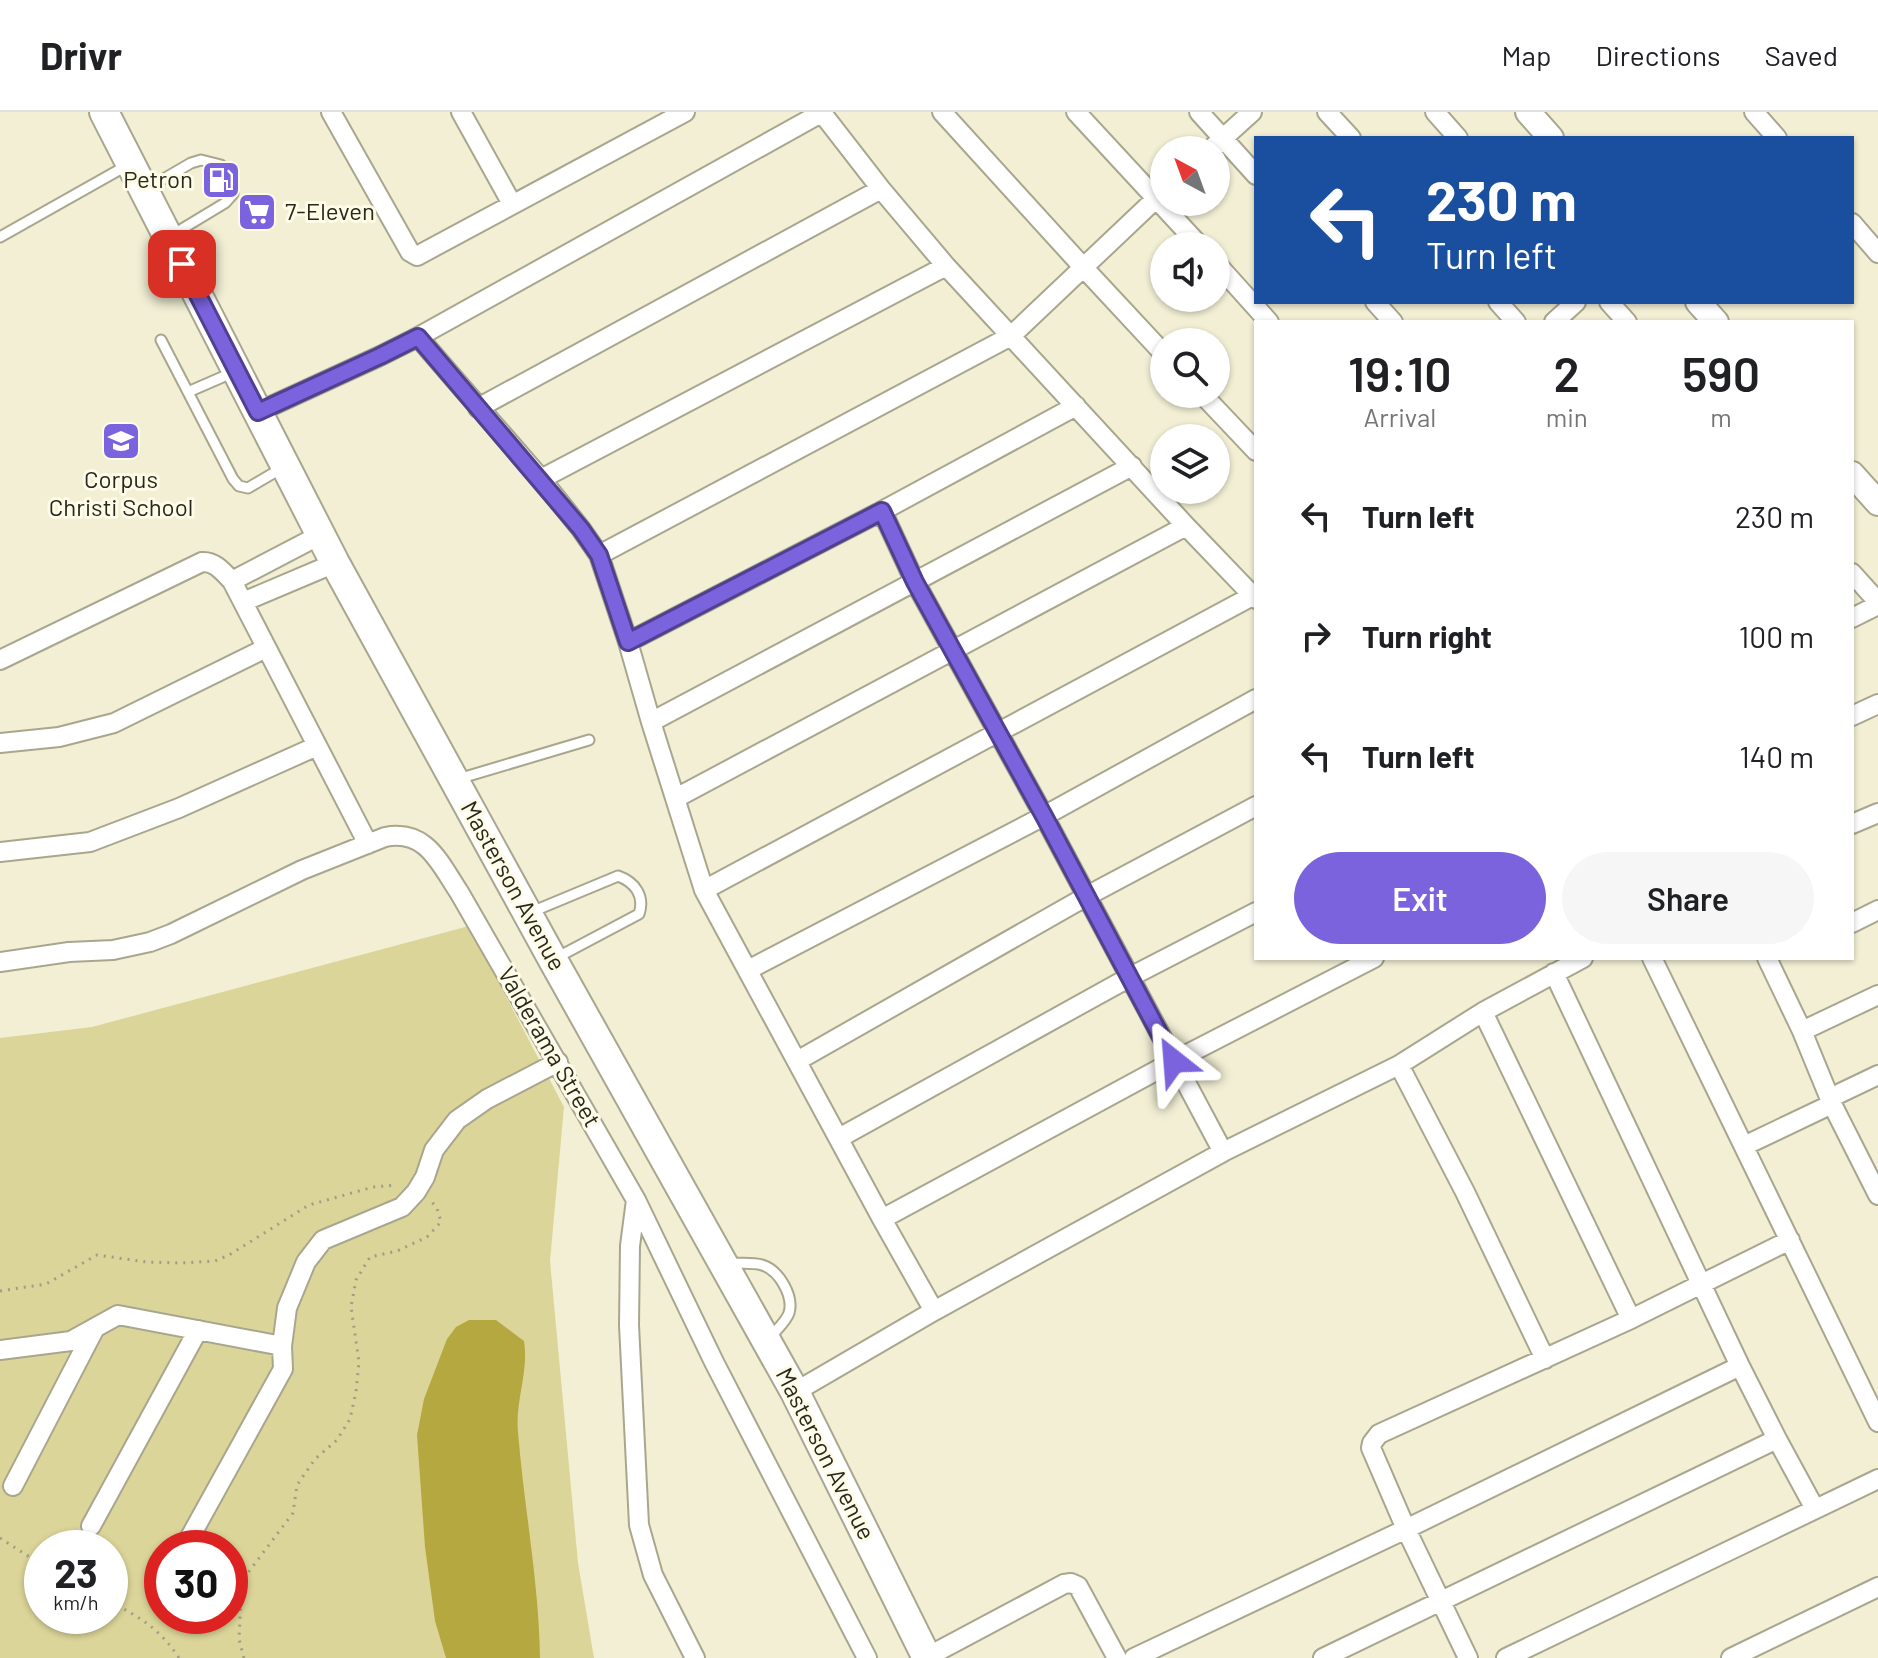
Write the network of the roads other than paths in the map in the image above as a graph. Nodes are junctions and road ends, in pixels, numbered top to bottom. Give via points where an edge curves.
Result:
1 (104, 112) edge
2 (331, 112) edge
3 (461, 112) edge
4 (685, 112) edge
5 (822, 112) edge
6 (942, 112) edge
7 (1076, 112) edge
8 (1199, 112) edge
9 (1252, 112) edge
10 (1327, 112) edge
11 (1435, 112) edge
12 (1528, 112) edge
13 (1754, 112) edge
14 (1212, 136) edge
15 (1226, 136) edge
16 (1349, 136) edge
17 (1456, 136) edge
18 (1549, 136) edge
19 (1775, 136) edge
20 (1230, 154) edge
21 (131, 163) junction
22 (221, 165) dead end
23 (1254, 173) edge
24 (1150, 184) edge
25 (232, 187) dead end
26 (881, 189) junction
27 (145, 190) junction
28 (1150, 203) edge
29 (512, 204) junction
30 (1177, 216) edge
31 (1854, 225) edge
32 (1189, 232) edge
33 (0, 237) edge
34 (169, 237) junction
35 (1878, 253) edge
36 (946, 266) junction
37 (1083, 267) junction
38 (1230, 279) edge
39 (1377, 304) edge
40 (1500, 304) edge
41 (1574, 304) edge
42 (1611, 304) edge
43 (1700, 304) edge
44 (1267, 320) edge
45 (1391, 320) edge
46 (1514, 320) edge
47 (1556, 320) edge
48 (1625, 320) edge
49 (1714, 320) edge
50 (1011, 336) junction
51 (418, 337) junction
52 (1150, 339) edge
53 (161, 340) dead end
54 (237, 371) junction
55 (188, 392) junction
56 (1076, 406) junction
57 (478, 408) junction
58 (1215, 408) edge
59 (258, 412) junction
60 (1254, 449) edge
61 (1132, 466) junction
62 (285, 467) junction
63 (1854, 476) edge
64 (541, 479) junction
65 (1878, 503) edge
66 (882, 511) junction
67 (1186, 526) junction
68 (320, 535) junction
69 (599, 555) junction
70 (335, 563) junction
71 (1854, 575) edge
72 (232, 581) junction
73 (915, 582) junction
74 (1254, 595) edge
75 (1254, 597) edge
76 (243, 602) junction
77 (1878, 603) edge
78 (1854, 617) edge
79 (628, 642) junction
80 (266, 648) junction
81 (954, 651) junction
82 (0, 660) edge
83 (1254, 700) edge
84 (1878, 704) edge
85 (1854, 715) edge
86 (651, 722) junction
87 (998, 733) junction
88 (589, 740) dead end
89 (0, 743) edge
90 (317, 746) junction
91 (455, 780) junction
92 (676, 798) junction
93 (1254, 807) edge
94 (1878, 813) edge
95 (1044, 816) junction
96 (1854, 823) edge
97 (368, 844) junction
98 (0, 852) edge
99 (704, 890) junction
100 (1087, 896) junction
101 (1878, 910) edge
102 (528, 913) junction
103 (1254, 913) edge
104 (1854, 922) edge
105 (553, 960) junction
106 (1370, 960) edge
107 (1579, 960) edge
108 (1653, 960) edge
109 (1773, 960) edge
110 (0, 962) edge
111 (748, 970) junction
112 (1554, 973) junction
113 (1130, 977) junction
114 (1878, 995) edge
115 (1483, 1012) junction
116 (1802, 1031) junction
117 (797, 1061) junction
118 (1174, 1061) junction
119 (558, 1062) junction
120 (1399, 1065) junction
121 (1878, 1075) edge
122 (1831, 1101) junction
123 (839, 1138) junction
124 (1744, 1146) junction
125 (1223, 1152) junction
126 (1874, 1174) edge
127 (1878, 1195) edge
128 (636, 1200) junction
129 (882, 1219) junction
130 (1790, 1240) junction
131 (724, 1263) junction
132 (1703, 1284) junction
133 (934, 1311) junction
134 (1631, 1319) junction
135 (95, 1328) junction
136 (198, 1330) junction
137 (767, 1341) junction
138 (282, 1346) junction
139 (0, 1350) edge
140 (1545, 1359) junction
141 (1740, 1366) junction
142 (795, 1392) junction
143 (1878, 1422) edge
144 (1777, 1439) junction
145 (1878, 1479) edge
146 (13, 1486) dead end
147 (1815, 1509) junction
148 (91, 1526) dead end
149 (1406, 1529) junction
150 (194, 1530) edge
151 (1878, 1587) edge
152 (1441, 1601) junction
153 (927, 1657) edge
154 (695, 1658) edge
155 (867, 1658) edge
156 (1117, 1658) edge
157 (1134, 1658) edge
158 (1323, 1658) edge
159 (1468, 1658) edge
160 (1506, 1658) edge
161 (1731, 1658) edge

1 - 21 main road, Masterson Avenue
2 - 29 street via 413,254
3 - 29 street
4 - 29 street
5 - 26 street
5 - 51 street
6 - 37 street
7 - 24 street
8 - 14 street
9 - 15 street
10 - 16 street
11 - 17 street
12 - 18 street
13 - 19 street
20 - 23 street
21 - 27 main road, Masterson Avenue
21 - 33 lane
22 - 27 lane via 191,163
25 - 34 lane via 225,203
26 - 36 street
26 - 57 street
27 - 34 main road, Masterson Avenue
28 - 37 street
30 - 32 street
31 - 35 street
34 - 54 main road, Masterson Avenue
36 - 50 street
36 - 64 street
37 - 50 street
37 - 52 street
38 - 44 street
39 - 45 street
40 - 46 street
41 - 47 street
42 - 48 street
43 - 49 street
50 - 56 street
50 - 69 street
51 - 57 street
51 - 59 street
53 - 55 lane
54 - 55 lane
54 - 59 main road, Masterson Avenue
55 - 62 lane via 239,486 248,488
56 - 61 street
56 - 66 street
57 - 64 street
58 - 60 street
59 - 62 main road, Masterson Avenue
61 - 67 street
61 - 73 street
62 - 68 main road, Masterson Avenue
63 - 65 street
64 - 69 street
66 - 73 street
66 - 79 street
67 - 74 street
67 - 81 street
68 - 70 main road, Masterson Avenue
68 - 72 street
69 - 79 street
70 - 76 street
70 - 91 main road, Masterson Avenue
71 - 77 street
72 - 76 street
72 - 82 street via 216,565 202,562
73 - 81 street
73 - 86 street
75 - 87 street
76 - 80 street
77 - 78 street
79 - 86 street
80 - 89 street via 114,723 59,737
80 - 90 street
81 - 87 street
81 - 92 street
83 - 95 street
84 - 85 street
86 - 92 street
87 - 95 street
87 - 99 street
88 - 91 lane
90 - 97 street
90 - 98 street via 90,842
91 - 102 main road, Masterson Avenue
92 - 99 street
93 - 100 street
94 - 96 street
95 - 100 street
95 - 111 street
97 - 110 street, Valderama Street via 150,942
97 - 119 street, Valderama Street via 398,834 429,849
99 - 111 street
100 - 113 street
100 - 117 street
101 - 104 street
102 - 105 main road, Masterson Avenue
102 - 105 lane via 618,876 638,891 639,914
103 - 113 street
105 - 131 main road, Masterson Avenue
106 - 118 street
107 - 112 street
108 - 124 street
109 - 116 street
111 - 117 street
112 - 115 street
112 - 132 street
113 - 118 street
113 - 123 street
114 - 116 street
115 - 120 street
115 - 134 street
116 - 122 street
117 - 123 street
118 - 125 street
118 - 129 street
119 - 128 street, Valderama Street
119 - 138 street via 457,1120 402,1207 323,1240 306,1262 287,1308
120 - 125 street
120 - 140 street
121 - 122 street
122 - 124 street
122 - 126 street
123 - 129 street
124 - 130 street
125 - 133 street
126 - 127 street
128 - 154 street via 629,1325 639,1525 653,1575
128 - 155 street, Valderama Street
129 - 133 street
130 - 132 street
130 - 143 street
131 - 137 main road, Masterson Avenue
131 - 137 lane via 761,1264 785,1287 789,1315
132 - 134 street
132 - 141 street
133 - 142 street
134 - 140 street
135 - 136 street via 118,1315
135 - 139 street via 71,1341
135 - 146 street
136 - 138 street
136 - 148 street
137 - 142 main road, Masterson Avenue
138 - 150 street via 283,1369
140 - 149 street via 1374,1439 1371,1448
141 - 144 street
141 - 149 street
142 - 153 main road, Masterson Avenue
144 - 147 street
144 - 152 street
145 - 147 street
147 - 160 street
149 - 152 street
149 - 157 street
151 - 161 street
152 - 158 street
152 - 159 street
153 - 156 street via 1071,1583 1078,1586

